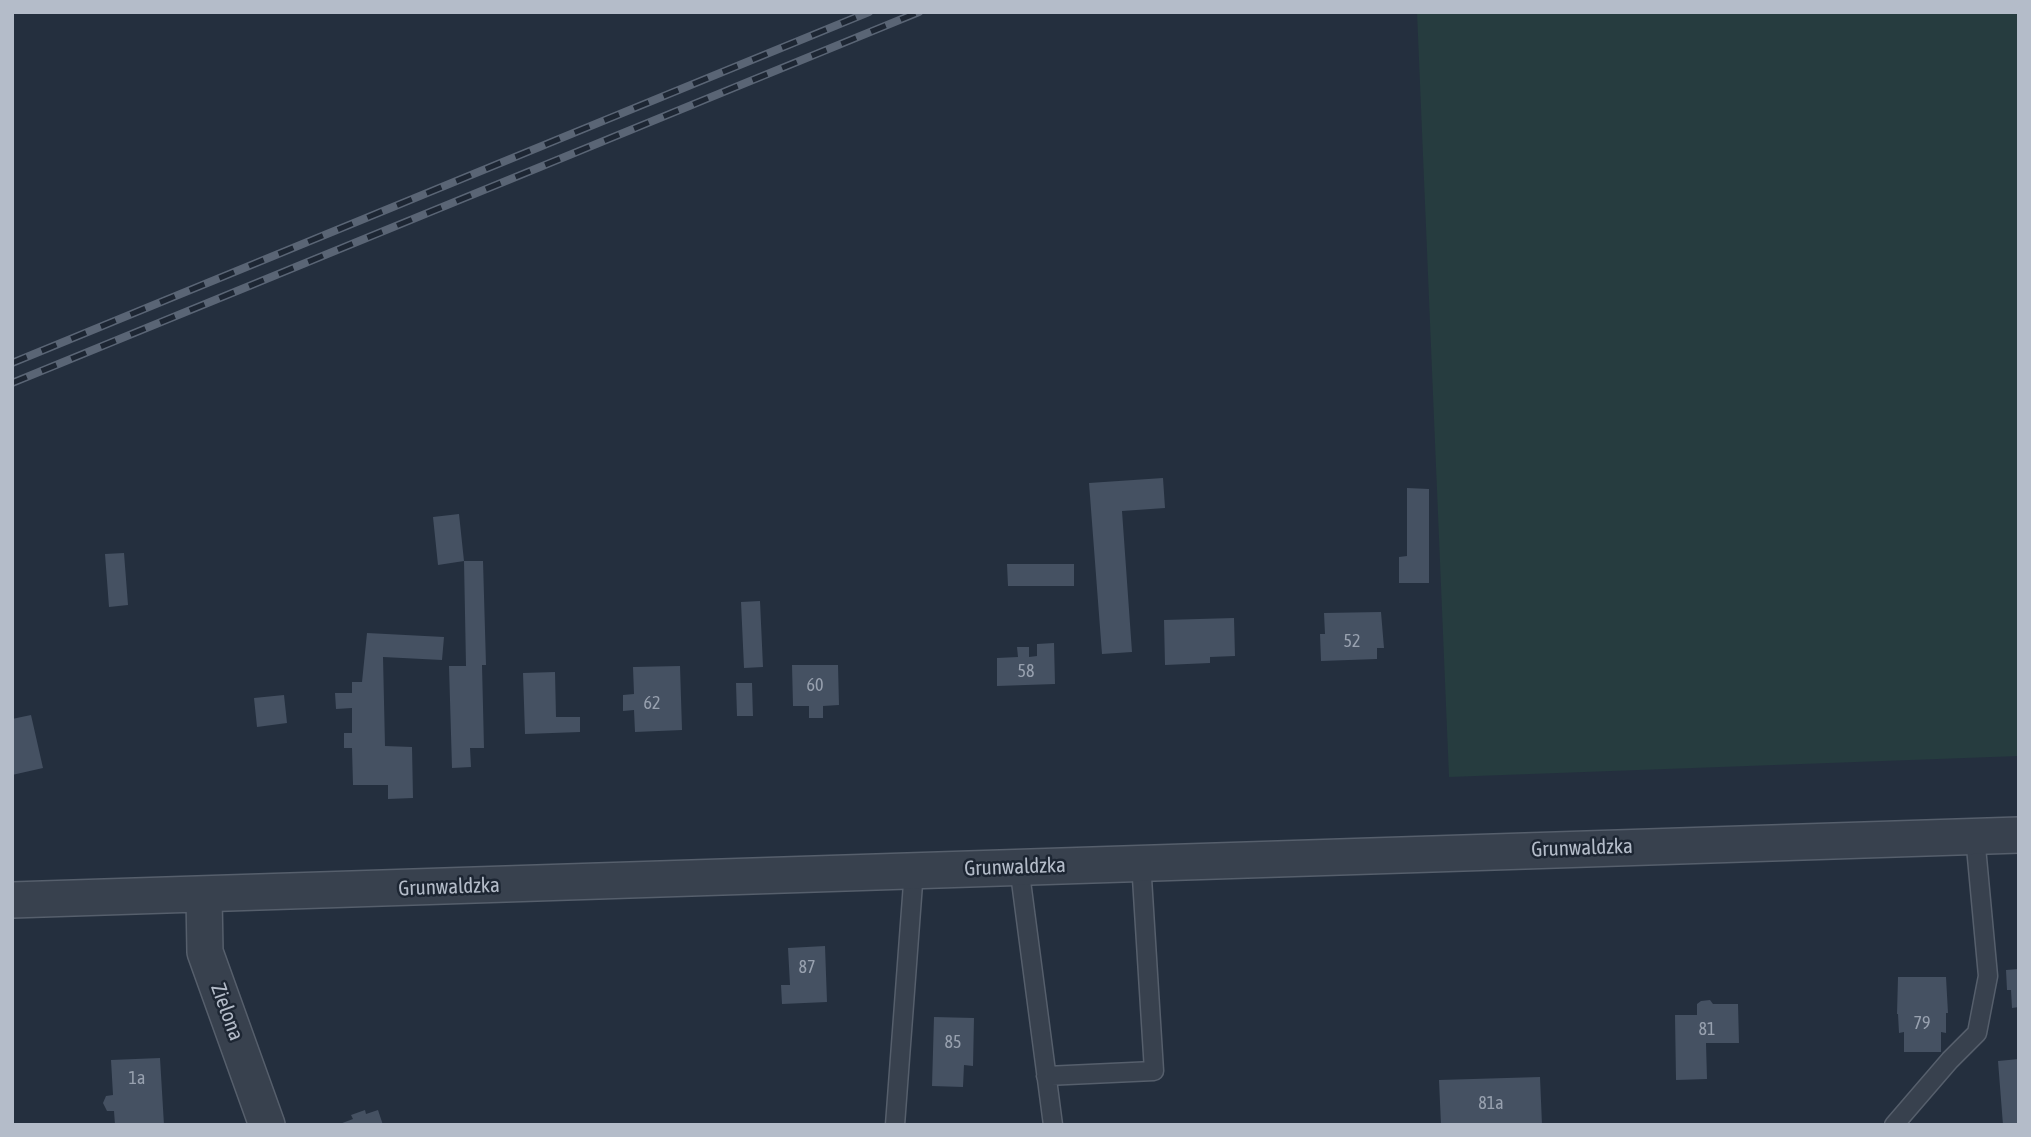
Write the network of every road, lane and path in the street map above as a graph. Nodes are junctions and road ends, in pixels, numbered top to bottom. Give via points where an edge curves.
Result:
1 (2019, 835) edge
2 (1975, 836) junction
3 (1141, 862) junction
4 (1018, 866) junction
5 (914, 870) junction
6 (204, 895) junction
7 (12, 900) edge
8 (1046, 1076) junction
9 (267, 1125) edge
10 (895, 1125) edge
11 (1053, 1125) edge
12 (1895, 1125) edge

1 - 2 street, Grunwaldzka
2 - 3 street, Grunwaldzka
2 - 12 lane via 1988,976 1977,1033
3 - 4 street, Grunwaldzka
3 - 8 lane via 1154,1071
4 - 5 street, Grunwaldzka
4 - 8 lane
5 - 6 street, Grunwaldzka
5 - 10 lane
6 - 7 street, Grunwaldzka
6 - 9 street, Zielona via 205,952
8 - 11 lane

